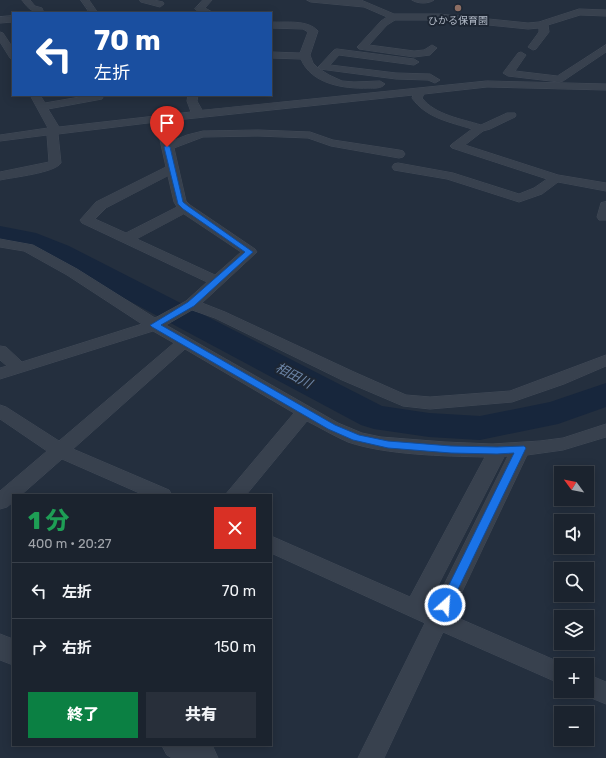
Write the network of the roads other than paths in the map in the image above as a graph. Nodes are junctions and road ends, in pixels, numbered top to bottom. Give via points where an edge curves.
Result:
1 (26, 0) edge
2 (85, 0) edge
3 (144, 0) edge
4 (208, 0) edge
5 (311, 0) edge
6 (354, 0) edge
7 (416, 0) edge
8 (430, 0) edge
9 (160, 4) dead end
10 (368, 6) junction
11 (40, 12) edge
12 (93, 12) edge
13 (207, 12) edge
14 (606, 13) edge
15 (393, 17) junction
16 (12, 19) edge
17 (0, 20) edge
18 (543, 24) junction
19 (272, 25) edge
20 (0, 35) edge
21 (533, 46) dead end
22 (432, 48) dead end
23 (606, 48) edge
24 (9, 51) edge
25 (272, 55) edge
26 (521, 55) dead end
27 (306, 56) junction
28 (366, 56) junction
29 (414, 62) dead end
30 (353, 71) junction
31 (559, 79) junction
32 (435, 80) junction
33 (606, 80) edge
34 (606, 87) edge
35 (420, 91) junction
36 (36, 96) edge
37 (193, 96) edge
38 (98, 97) dead end
39 (42, 107) junction
40 (198, 114) junction
41 (511, 115) dead end
42 (161, 118) junction
43 (480, 128) junction
44 (53, 130) junction
45 (0, 138) edge
46 (167, 147) junction
47 (399, 154) dead end
48 (398, 167) dead end
49 (172, 169) junction
50 (0, 176) edge
51 (556, 178) junction
52 (606, 187) edge
53 (185, 208) junction
54 (126, 239) junction
55 (0, 243) edge
56 (216, 281) junction
57 (191, 304) junction
58 (155, 325) junction
59 (184, 342) junction
60 (0, 351) edge
61 (606, 360) edge
62 (19, 368) junction
63 (0, 374) edge
64 (0, 411) edge
65 (305, 412) junction
66 (606, 430) edge
67 (521, 448) junction
68 (59, 450) junction
69 (497, 451) junction
70 (160, 494) edge
71 (237, 494) edge
72 (0, 502) edge
73 (272, 544) edge
74 (415, 609) junction
75 (438, 619) junction
76 (0, 646) edge
77 (12, 652) edge
78 (554, 671) edge
79 (594, 688) edge
80 (606, 693) edge
81 (180, 746) edge
82 (202, 758) edge
83 (371, 758) edge

1 - 11 street via 32,8
2 - 12 street
3 - 9 street
4 - 13 street via 199,9
5 - 10 street
6 - 10 street
7 - 8 street
10 - 15 street
14 - 18 street via 579,12
15 - 18 street via 439,16 513,25
15 - 22 street via 362,47 414,54 427,53
16 - 17 street
18 - 21 street via 544,32
19 - 27 street via 310,28 313,31
20 - 24 street
23 - 31 street
25 - 27 street
26 - 31 street via 508,74
27 - 32 street via 306,62 311,68 334,83 360,86
28 - 29 street
28 - 30 street
28 - 30 street via 337,52 323,67
30 - 32 street via 430,77
31 - 32 street via 489,76
31 - 33 street via 593,82
34 - 35 street via 487,84
35 - 40 street
35 - 43 street via 417,98 420,104 440,115
36 - 39 street
37 - 40 street via 192,102
38 - 39 street
39 - 44 street
40 - 42 street
41 - 43 street
42 - 44 street
42 - 46 street
43 - 51 street via 456,146
44 - 45 street
44 - 50 street via 53,164
46 - 47 street via 203,134 272,133 310,135 330,142
46 - 49 street
48 - 51 street via 449,176 520,198 538,191
49 - 53 street via 180,202
49 - 54 street via 101,205 87,220
51 - 52 street
53 - 54 street
53 - 56 street via 250,252
54 - 56 street
55 - 58 street via 28,248 72,272
56 - 57 street
57 - 58 street
57 - 61 street via 403,400 430,403 512,396
58 - 59 street
58 - 62 street
59 - 65 street
59 - 68 street
60 - 62 street
62 - 63 street
64 - 68 street
65 - 69 street via 356,438 388,445
65 - 71 street
66 - 67 street via 552,446
67 - 69 street
67 - 75 street
68 - 70 street
68 - 72 street
69 - 74 street
73 - 74 street
74 - 75 street
75 - 78 street
75 - 83 street
76 - 77 street
79 - 80 street
81 - 82 street

